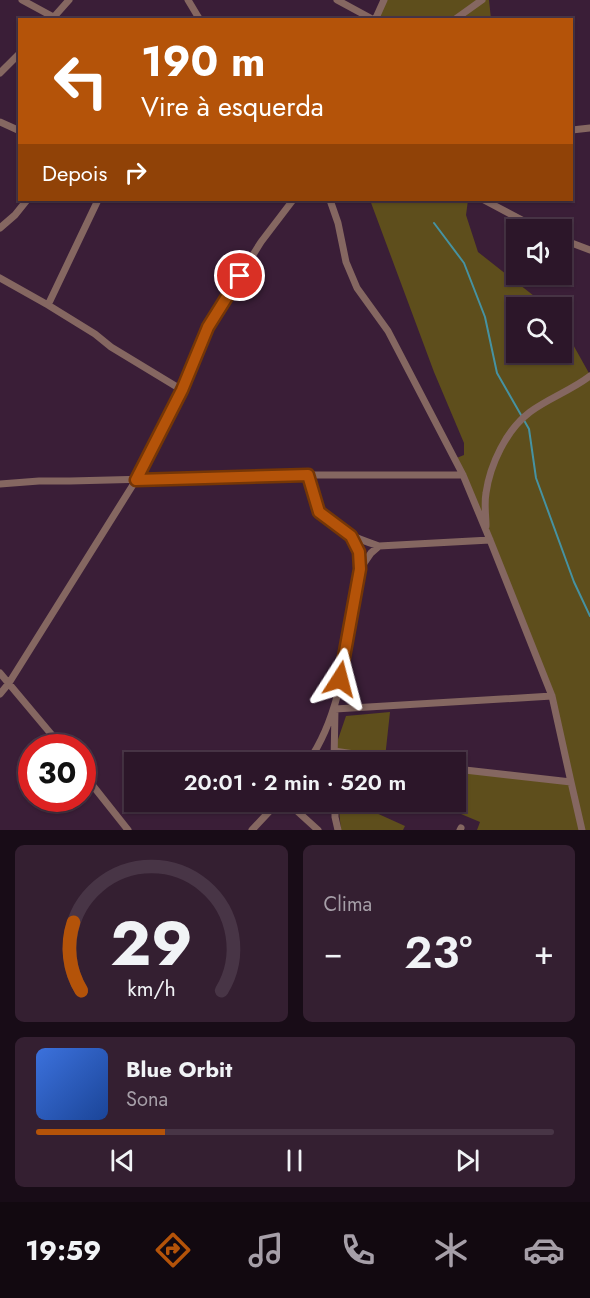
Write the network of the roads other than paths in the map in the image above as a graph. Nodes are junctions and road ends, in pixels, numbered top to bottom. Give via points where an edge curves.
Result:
1 (22, 0) edge
2 (69, 0) edge
3 (188, 0) edge
4 (337, 0) edge
5 (384, 0) edge
6 (482, 0) edge
7 (55, 18) edge
8 (198, 18) edge
9 (370, 18) edge
10 (375, 18) edge
11 (457, 18) edge
12 (18, 55) edge
13 (0, 73) edge
14 (0, 122) edge
15 (590, 128) edge
16 (18, 130) edge
17 (573, 130) edge
18 (26, 201) edge
19 (98, 201) edge
20 (292, 201) edge
21 (330, 201) edge
22 (486, 201) edge
23 (520, 219) edge
24 (0, 228) edge
25 (572, 243) edge
26 (590, 250) edge
27 (0, 278) edge
28 (48, 305) junction
29 (590, 376) edge
30 (182, 390) junction
31 (308, 475) junction
32 (463, 475) junction
33 (136, 480) junction
34 (0, 484) edge
35 (486, 532) junction
36 (351, 536) junction
37 (490, 540) junction
38 (380, 546) junction
39 (360, 569) junction
40 (0, 674) edge
41 (9, 683) junction
42 (0, 688) edge
43 (0, 694) edge
44 (552, 696) junction
45 (335, 709) junction
46 (51, 734) edge
47 (334, 751) joint
48 (314, 752) edge
49 (341, 752) edge
50 (466, 770) edge
51 (571, 782) junction
52 (96, 790) edge
53 (269, 812) edge
54 (298, 812) edge
55 (335, 812) edge
56 (128, 830) edge
57 (252, 830) edge
58 (318, 830) edge
59 (338, 830) edge
60 (582, 830) edge

1 - 7 street
2 - 7 street
3 - 8 street
4 - 9 street
5 - 10 street
6 - 11 street
12 - 13 street
14 - 16 street
15 - 17 street
18 - 24 street
19 - 28 street
20 - 30 street via 261,242 208,327
21 - 32 street via 357,288 388,331
22 - 23 street
25 - 26 street
27 - 28 street
28 - 30 street
29 - 35 street via 529,413 502,445 485,494
30 - 33 street
31 - 32 street
31 - 33 street
31 - 36 street via 319,512
32 - 35 street
33 - 34 street
33 - 41 street
35 - 37 street
36 - 38 street
36 - 39 street via 359,552
37 - 38 street
37 - 44 street
38 - 39 street
39 - 45 street
40 - 41 street
41 - 42 street
41 - 43 street
41 - 46 street
44 - 45 street
44 - 51 street
45 - 47 street
45 - 48 street
47 - 49 street
50 - 51 street
51 - 60 street
52 - 56 street
53 - 57 street
54 - 58 street
55 - 59 street

